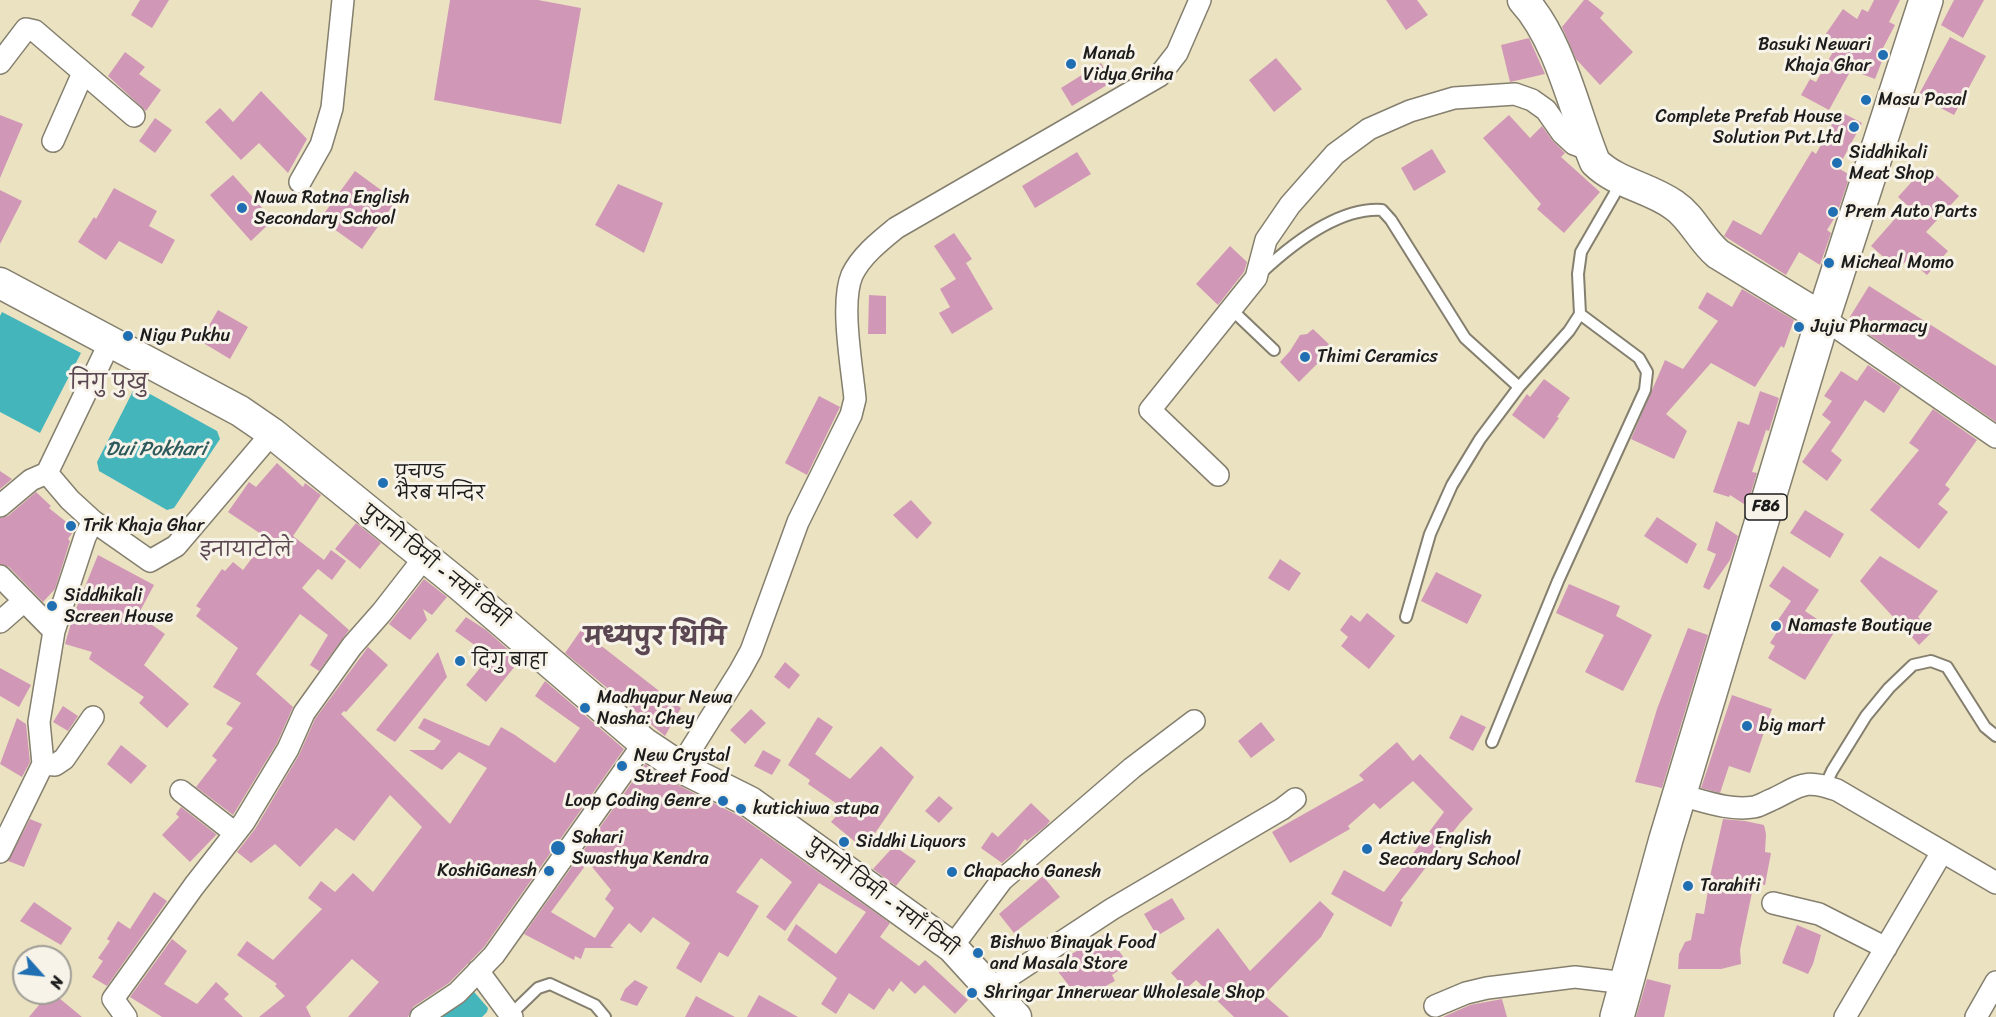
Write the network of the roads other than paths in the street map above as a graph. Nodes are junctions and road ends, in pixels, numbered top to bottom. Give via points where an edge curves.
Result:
1 (343, 0) edge
2 (1200, 0) edge
3 (1523, 0) edge
4 (1926, 0) edge
5 (0, 63) edge
6 (83, 73) junction
7 (134, 116) dead end
8 (53, 141) dead end
9 (1590, 150) junction
10 (1622, 181) junction
11 (300, 182) dead end
12 (1256, 278) junction
13 (0, 283) edge
14 (1232, 310) junction
15 (1580, 314) junction
16 (1823, 318) junction
17 (110, 342) junction
18 (1274, 350) dead end
19 (1519, 387) junction
20 (272, 433) junction
21 (1996, 437) edge
22 (47, 473) junction
23 (1218, 475) dead end
24 (0, 506) edge
25 (93, 521) junction
26 (424, 558) junction
27 (0, 576) edge
28 (24, 601) junction
29 (1406, 617) dead end
30 (0, 622) edge
31 (54, 630) junction
32 (93, 717) dead end
33 (1194, 721) dead end
34 (1996, 736) edge
35 (1492, 742) dead end
36 (644, 743) junction
37 (43, 764) junction
38 (680, 767) junction
39 (1825, 786) junction
40 (181, 791) dead end
41 (1680, 795) junction
42 (1295, 799) dead end
43 (235, 833) junction
44 (0, 852) edge
45 (1942, 852) junction
46 (1996, 883) edge
47 (1773, 903) dead end
48 (952, 947) junction
49 (1886, 948) junction
50 (478, 971) junction
51 (1996, 982) edge
52 (1626, 983) junction
53 (990, 989) junction
54 (1435, 1006) dead end
55 (510, 1016) edge
56 (126, 1017) edge
57 (421, 1017) edge
58 (605, 1017) edge
59 (1016, 1017) edge
60 (1617, 1017) edge
61 (1845, 1017) edge
62 (1976, 1017) edge

1 - 11 street via 332,108 321,146
2 - 38 street via 1176,53 1159,76 896,228 852,275 846,299 855,399 851,415 798,522 751,651
3 - 9 main road via 1554,50
4 - 16 main road, F86
5 - 6 street via 26,29 35,31
6 - 7 street
6 - 8 street
9 - 10 main road via 1605,172
9 - 12 street via 1574,144 1546,110 1515,94 1454,98 1410,111 1369,129 1335,154 1266,240
10 - 15 lane via 1581,252
10 - 16 main road via 1664,198 1677,207 1718,254
12 - 14 street
12 - 19 lane via 1289,247 1324,225 1369,209 1382,210 1465,338
13 - 17 main road, पुरानो ठिमी - नयाँ ठिमी
14 - 18 lane
14 - 23 street via 1150,410
15 - 19 lane
15 - 35 lane via 1638,358 1647,372 1645,390 1558,581
16 - 21 street
16 - 41 main road, F86
17 - 20 main road, पुरानो ठिमी - नयाँ ठिमी via 240,411
17 - 22 street
19 - 29 lane via 1452,485 1430,534
20 - 25 street via 176,546 150,561
20 - 26 main road, पुरानो ठिमी - नयाँ ठिमी
22 - 24 street via 31,480
22 - 25 street
25 - 31 street
26 - 36 main road, पुरानो ठिमी - नयाँ ठिमी
26 - 43 street via 304,712 288,749
27 - 28 street
28 - 30 street
28 - 31 street
31 - 37 street via 39,722
32 - 37 street via 64,759 55,765
33 - 48 street via 1132,768 1002,880
34 - 39 lane via 1985,727 1947,667 1930,661 1913,665 1866,716
36 - 38 main road, पुरानो ठिमी - नयाँ ठिमी
36 - 50 street via 494,955
37 - 44 street
38 - 48 main road, पुरानो ठिमी - नयाँ ठिमी via 750,802
39 - 41 street via 1800,784 1756,807 1735,809
39 - 45 street
40 - 43 street
41 - 52 main road, F86
42 - 53 street via 1112,909
43 - 56 street via 113,999
45 - 46 street
45 - 49 street
47 - 49 street via 1819,914
48 - 53 main road, पुरानो ठिमी - नयाँ ठिमी
49 - 61 street
50 - 55 street
50 - 57 street via 457,993
51 - 62 street
52 - 54 street via 1575,977 1487,988
52 - 60 main road, F86
53 - 59 main road, पुरानो ठिमी - नयाँ ठिमी
55 - 58 lane via 538,988 550,984 595,1005

